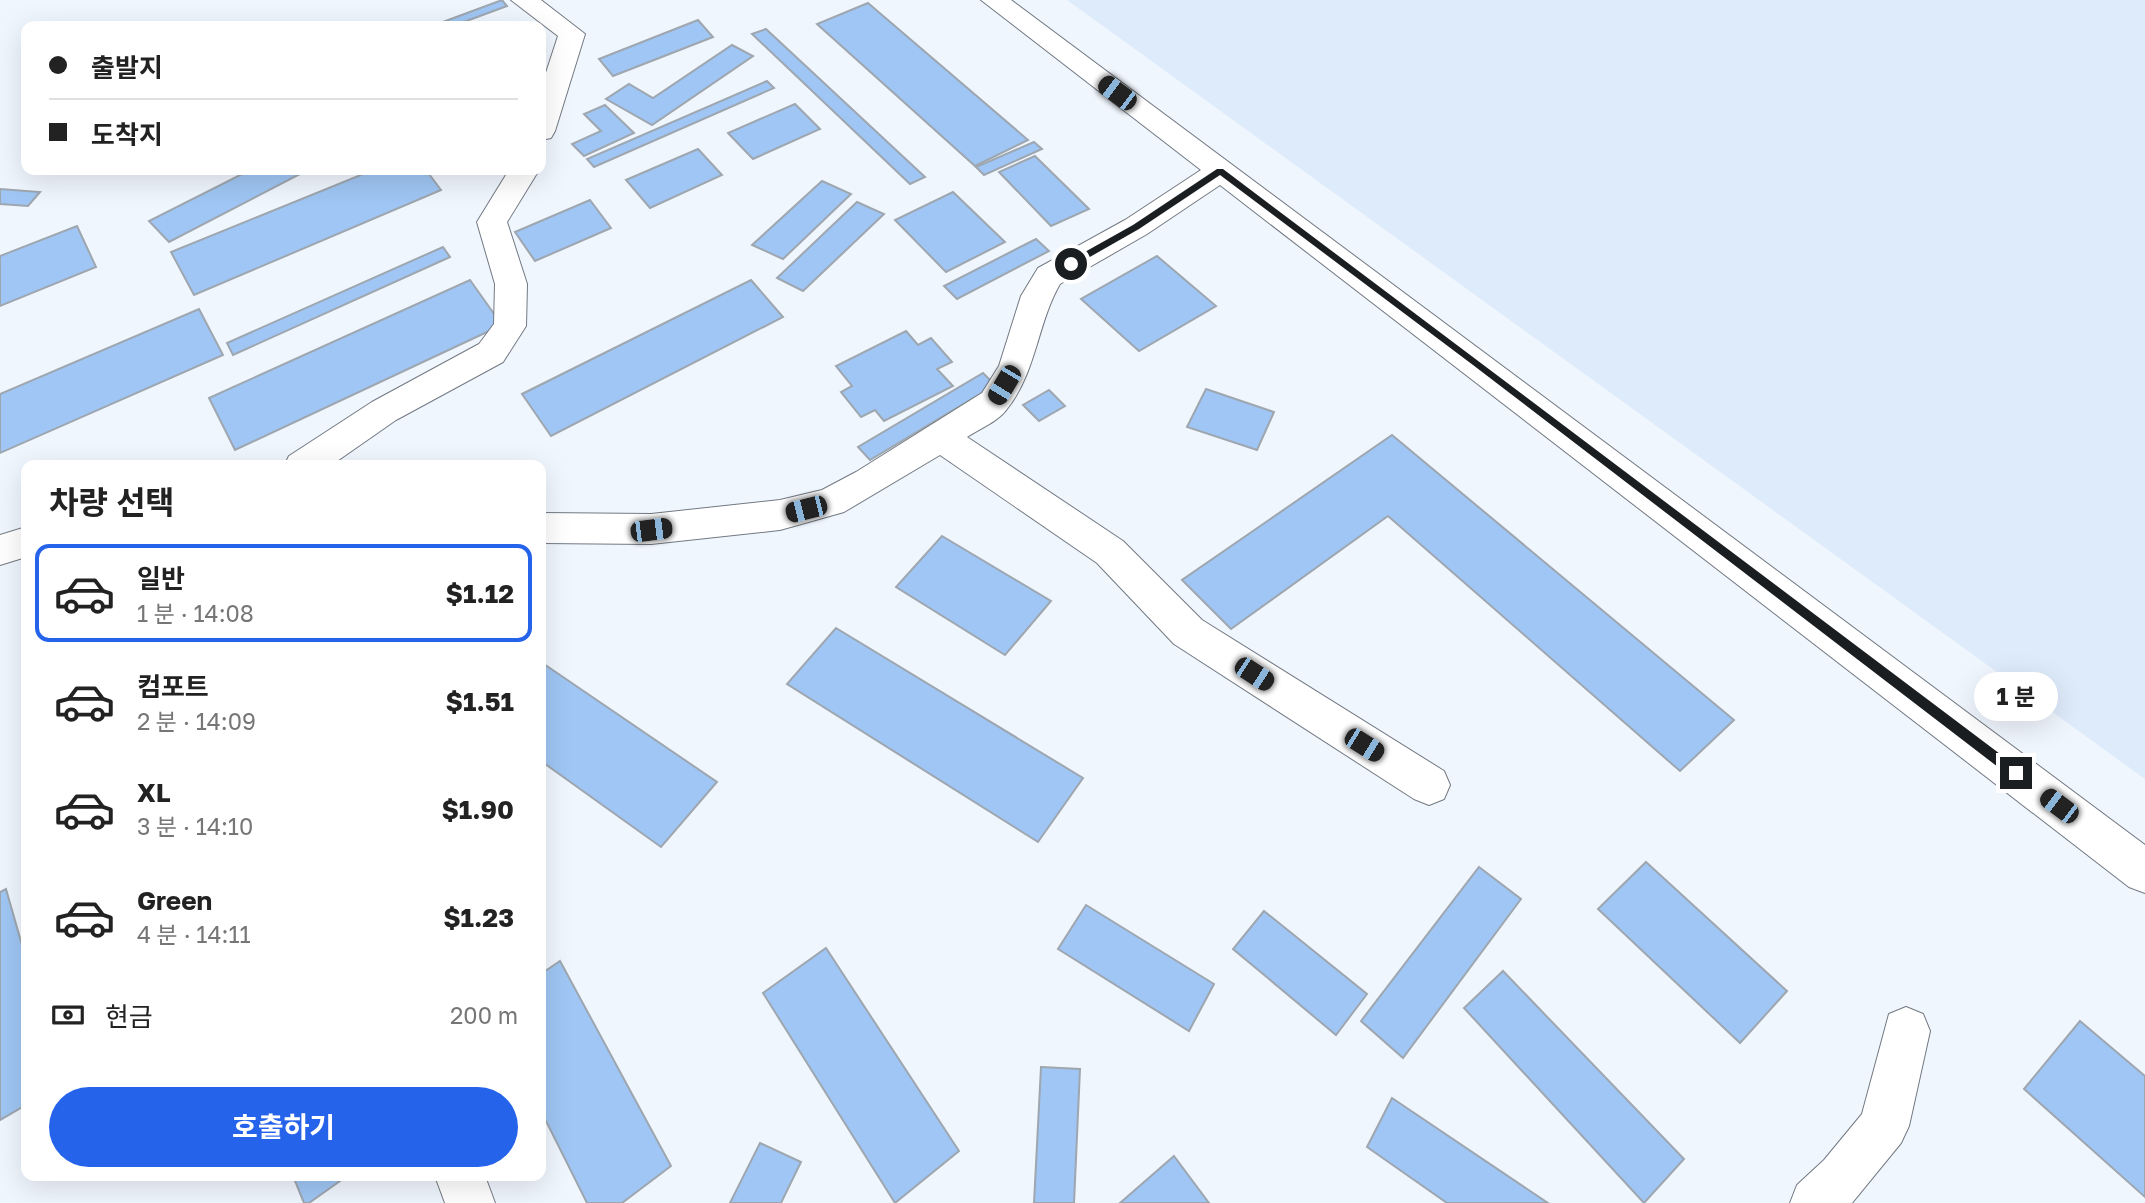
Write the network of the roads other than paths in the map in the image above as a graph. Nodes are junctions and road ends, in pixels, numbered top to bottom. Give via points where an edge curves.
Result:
1 (524, 0) edge
2 (994, 0) edge
3 (546, 115) edge
4 (1220, 171) junction
5 (521, 175) edge
6 (942, 438) junction
7 (311, 460) edge
8 (546, 527) edge
9 (21, 544) edge
10 (0, 550) edge
11 (1429, 785) dead end
12 (2145, 872) edge
13 (1906, 1031) dead end
14 (462, 1181) edge
15 (470, 1203) edge
16 (1815, 1203) edge

1 - 3 street via 572,34
2 - 4 street
4 - 6 street via 1136,227 1049,276 1037,296 1015,368 994,402
4 - 12 street
5 - 7 street via 492,222 511,284 510,326 491,353 384,411
6 - 8 street via 831,502 780,515 651,530
6 - 11 street via 1110,552 1188,632
9 - 10 street
13 - 16 street via 1884,1126
14 - 15 street

